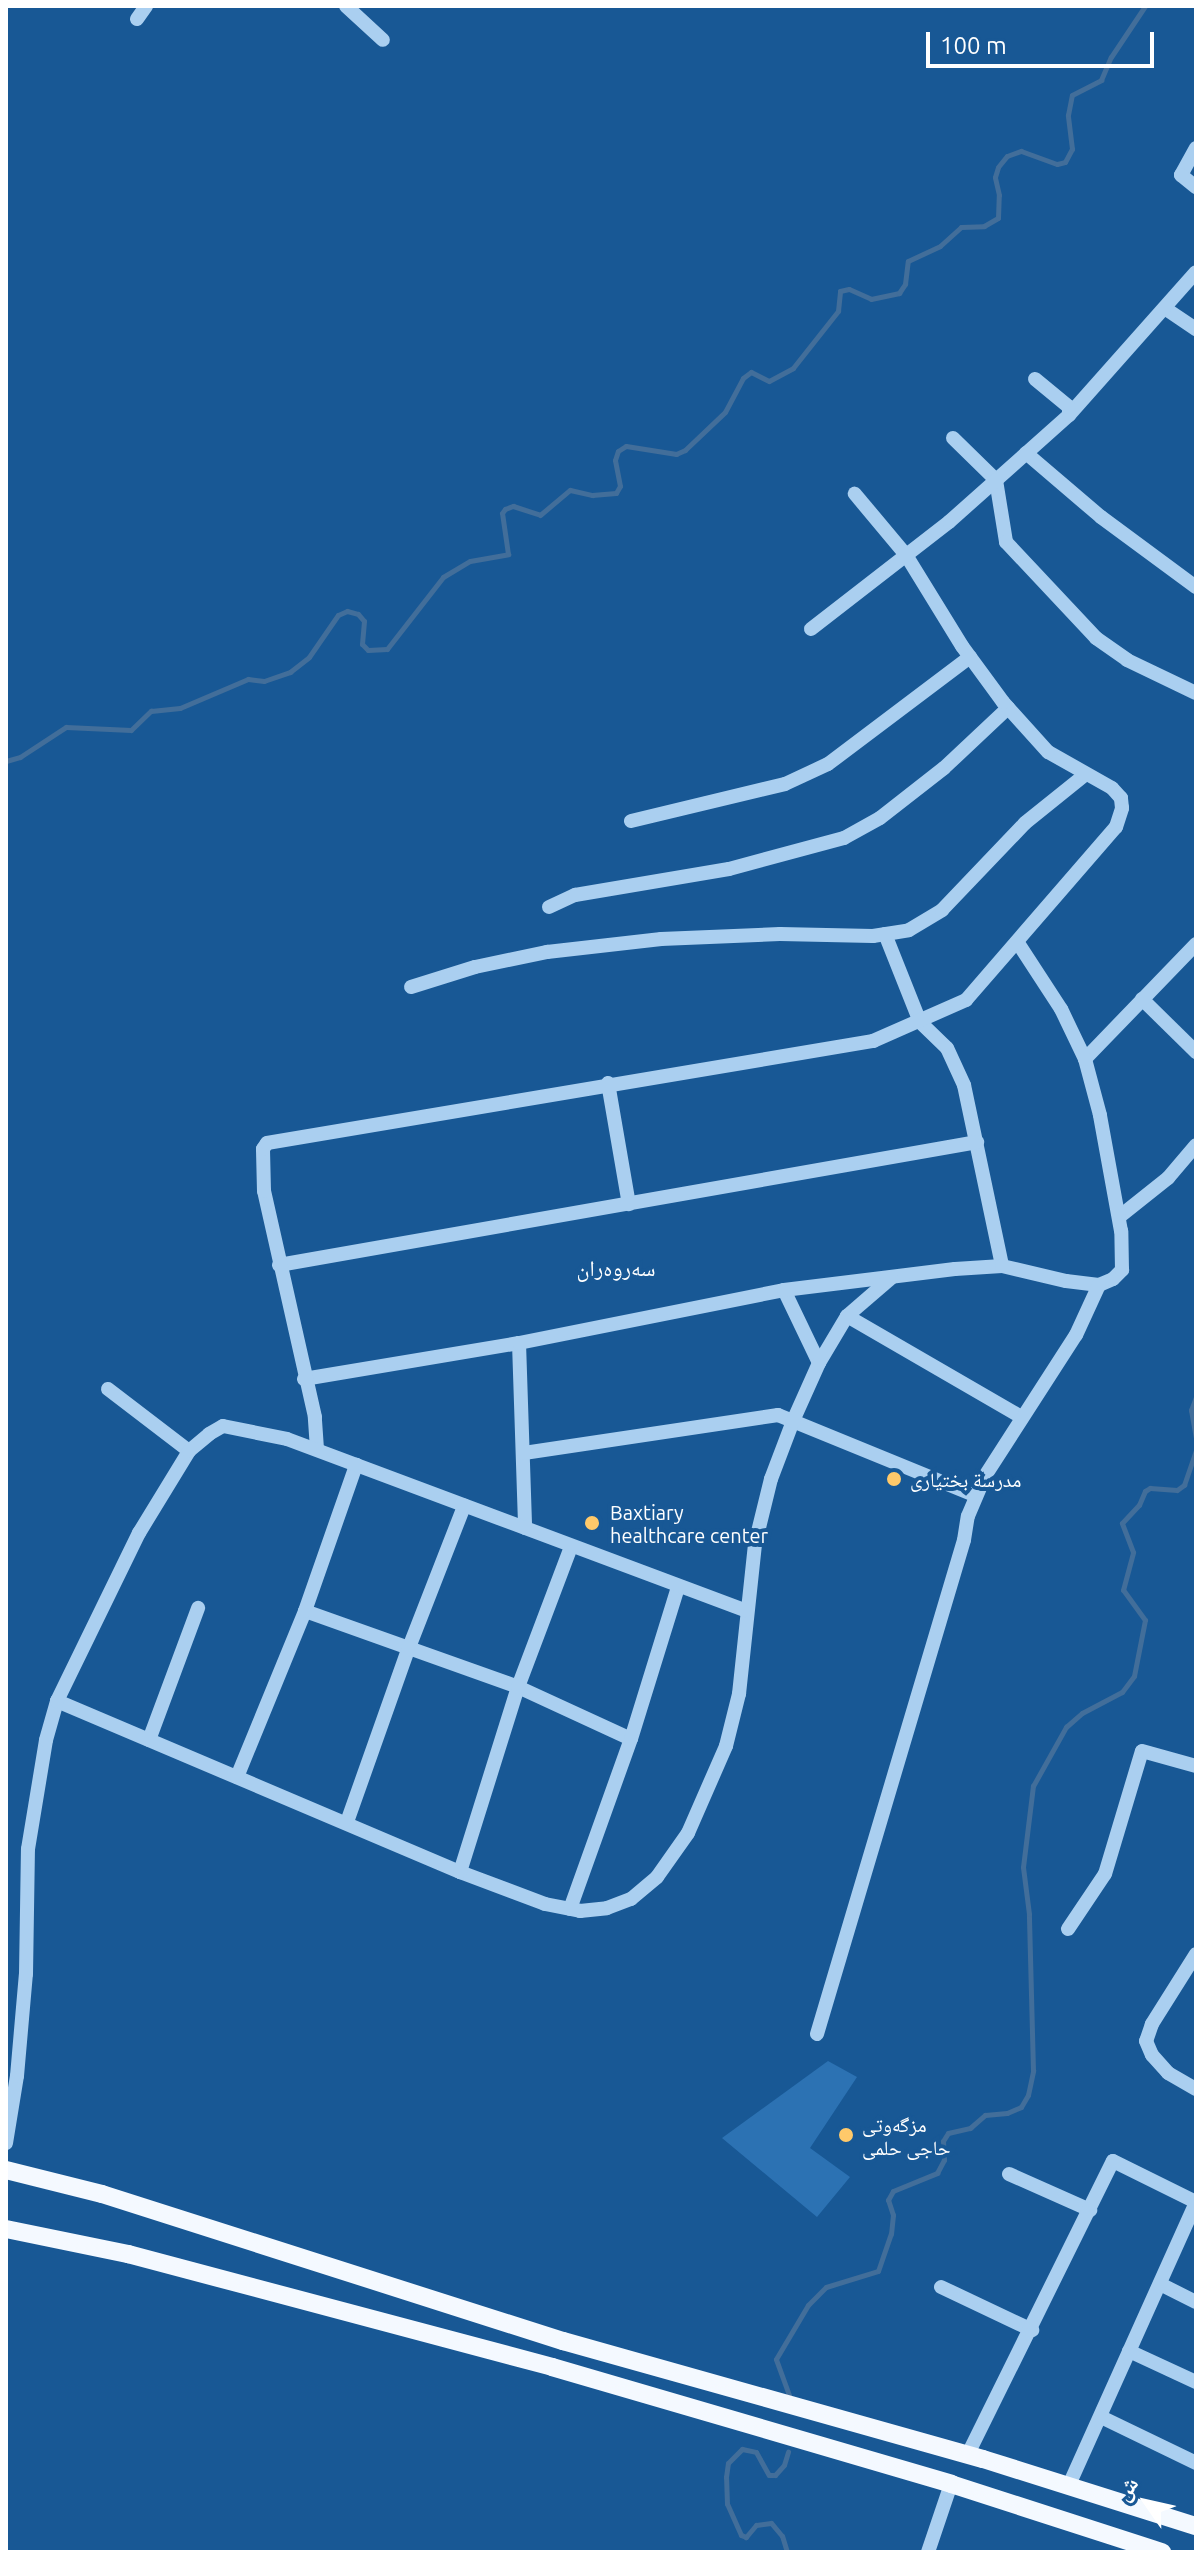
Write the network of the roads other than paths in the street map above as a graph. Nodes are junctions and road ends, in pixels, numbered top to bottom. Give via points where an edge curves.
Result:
1 (146, 6) edge
2 (346, 6) edge
3 (137, 19) dead end
4 (383, 40) dead end
5 (1196, 148) edge
6 (1196, 187) edge
7 (1196, 272) edge
8 (1166, 309) junction
9 (1196, 329) edge
10 (1035, 379) dead end
11 (1069, 415) junction
12 (953, 438) dead end
13 (1026, 453) junction
14 (996, 480) junction
15 (855, 494) dead end
16 (906, 555) junction
17 (1196, 587) edge
18 (811, 629) dead end
19 (970, 657) junction
20 (1196, 693) edge
21 (1008, 708) junction
22 (1086, 774) junction
23 (631, 821) dead end
24 (549, 907) dead end
25 (885, 934) junction
26 (1018, 943) junction
27 (1196, 944) edge
28 (411, 987) dead end
29 (1142, 999) junction
30 (920, 1022) junction
31 (1196, 1052) edge
32 (1085, 1059) junction
33 (608, 1083) junction
34 (977, 1142) junction
35 (1196, 1145) edge
36 (629, 1204) junction
37 (1119, 1217) junction
38 (279, 1265) junction
39 (1002, 1266) junction
40 (891, 1278) junction
41 (1099, 1285) junction
42 (784, 1290) junction
43 (847, 1316) junction
44 (519, 1343) junction
45 (819, 1363) junction
46 (304, 1379) junction
47 (108, 1389) dead end
48 (1021, 1417) junction
49 (793, 1421) junction
50 (317, 1449) junction
51 (189, 1451) junction
52 (524, 1453) junction
53 (356, 1465) junction
54 (976, 1496) junction
55 (464, 1506) junction
56 (525, 1528) junction
57 (571, 1547) junction
58 (678, 1587) junction
59 (198, 1608) dead end
60 (745, 1610) junction
61 (305, 1611) junction
62 (408, 1650) junction
63 (518, 1687) junction
64 (57, 1701) junction
65 (631, 1739) junction
66 (149, 1740) junction
67 (1196, 1766) edge
68 (237, 1777) junction
69 (347, 1822) junction
70 (460, 1872) junction
71 (570, 1909) junction
72 (1068, 1929) dead end
73 (1196, 1954) edge
74 (817, 2034) dead end
75 (1196, 2089) edge
76 (6, 2143) edge
77 (6, 2170) edge
78 (1009, 2174) dead end
79 (1196, 2202) edge
80 (1090, 2210) junction
81 (6, 2229) edge
82 (1160, 2284) junction
83 (941, 2287) dead end
84 (1196, 2302) edge
85 (1032, 2330) junction
86 (563, 2341) junction
87 (1129, 2351) junction
88 (552, 2367) junction
89 (1196, 2382) edge
90 (1101, 2417) junction
91 (967, 2456) junction
92 (1196, 2463) edge
93 (951, 2484) junction
94 (1069, 2485) junction
95 (1196, 2526) edge
96 (928, 2552) edge
97 (1162, 2552) edge

1 - 3 street
2 - 4 street
5 - 6 street via 1181,175
7 - 8 street
8 - 9 street
8 - 11 street
10 - 11 street via 1069,407
11 - 13 street
12 - 14 street
13 - 14 street
13 - 17 street
14 - 16 street
14 - 20 street via 1006,542 1096,638 1127,660
15 - 16 street
16 - 18 street
16 - 19 street
19 - 21 street
19 - 23 street via 828,764 785,784
21 - 22 street via 1048,752
21 - 24 street via 944,768 880,818 844,838 729,869 575,895
22 - 25 street via 1025,823 942,910 909,930
22 - 26 street via 1121,798 1116,827
25 - 28 street via 661,939 547,952
25 - 30 street
26 - 30 street via 966,1000
26 - 32 street via 1061,1009
27 - 29 street
29 - 31 street
29 - 32 street
30 - 33 street via 873,1041 825,1051
30 - 34 street via 947,1048 964,1085
32 - 37 street
33 - 36 street
33 - 38 street via 267,1143 264,1191
34 - 36 street
34 - 39 street
35 - 37 street via 1168,1178
36 - 38 street
37 - 41 street via 1122,1270
38 - 46 street
39 - 40 street
39 - 41 street
40 - 42 street
40 - 43 street
41 - 48 street via 1076,1335
42 - 44 street
42 - 45 street
43 - 45 street
43 - 48 street
44 - 46 street
44 - 52 street
45 - 49 street
46 - 50 street
47 - 51 street
48 - 54 street
49 - 52 street via 778,1415
49 - 54 street
49 - 60 street via 771,1479
50 - 51 street via 223,1426
50 - 53 street
51 - 64 street via 139,1533
52 - 56 street
53 - 55 street
53 - 61 street
54 - 74 street
55 - 56 street
55 - 62 street
56 - 57 street
57 - 58 street
57 - 63 street
58 - 60 street
58 - 65 street
59 - 66 street
60 - 71 street via 739,1694 726,1746 688,1833 657,1877 631,1899 607,1908
61 - 62 street
61 - 68 street
62 - 63 street
62 - 69 street
63 - 65 street
63 - 70 street
64 - 66 street
64 - 76 street via 28,1849 26,1974
65 - 71 street
66 - 68 street
67 - 72 street via 1142,1751 1105,1874
68 - 69 street
69 - 70 street
70 - 71 street
73 - 75 street via 1146,2041 1168,2073
77 - 86 main road via 102,2194
78 - 80 street
79 - 80 street via 1113,2161
79 - 82 street
80 - 85 street
81 - 88 main road via 128,2254
82 - 84 street
82 - 87 street
83 - 85 street
85 - 91 street
86 - 88 main road
86 - 91 main road
87 - 89 street
87 - 90 street
88 - 93 main road
90 - 92 street
90 - 94 street
91 - 94 main road
93 - 96 street
93 - 97 main road
94 - 95 main road

